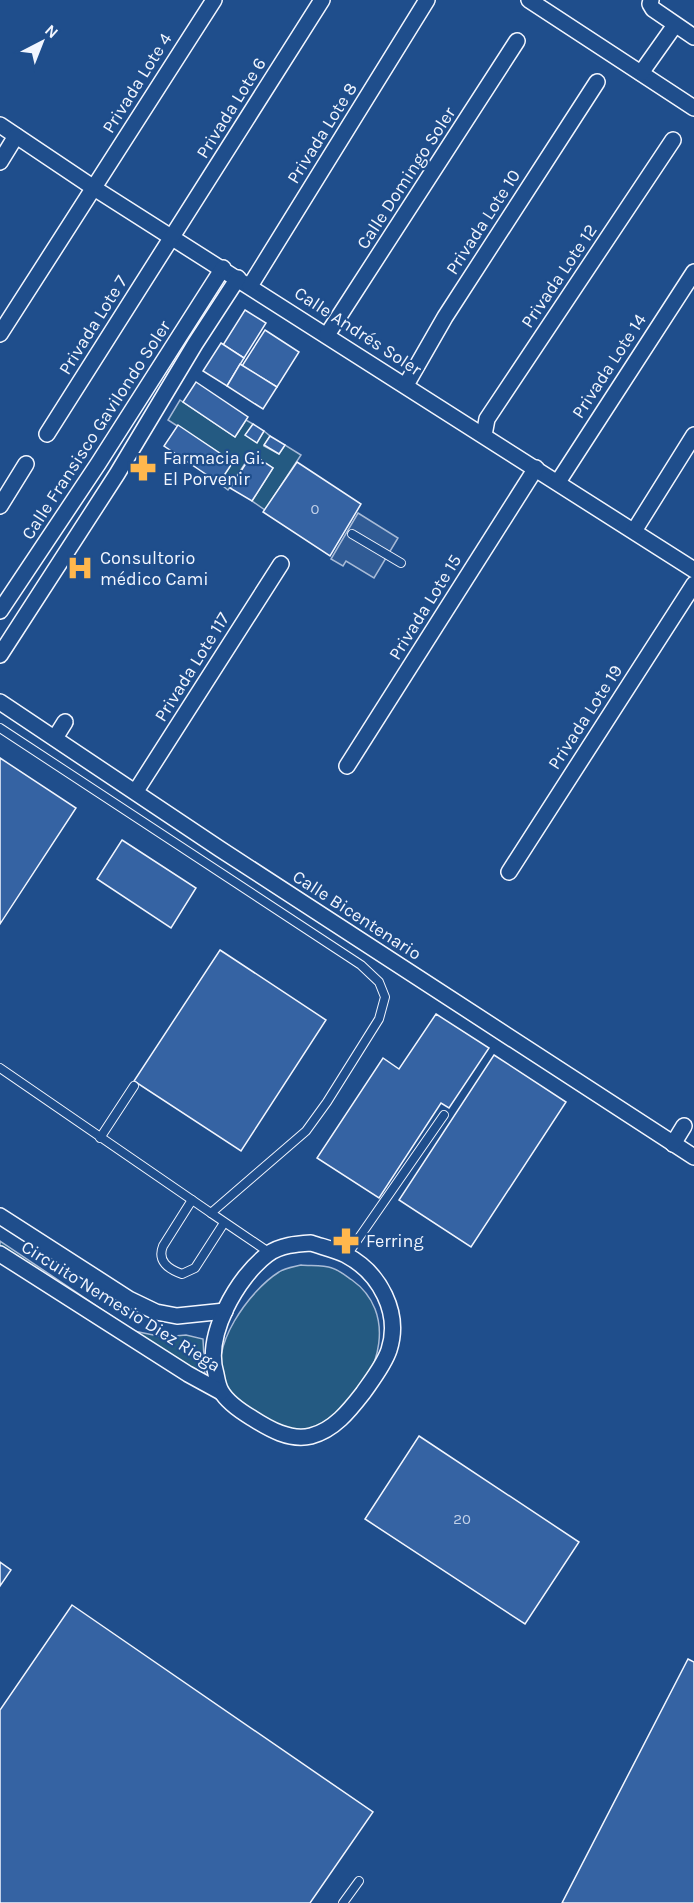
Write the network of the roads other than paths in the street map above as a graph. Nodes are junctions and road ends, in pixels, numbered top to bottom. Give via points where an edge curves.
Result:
1 (214, 0) edge
2 (322, 0) edge
3 (427, 0) edge
4 (651, 0) edge
5 (537, 2) edge
6 (675, 25) junction
7 (694, 37) edge
8 (517, 41) dead end
9 (641, 73) junction
10 (597, 82) dead end
11 (694, 108) edge
12 (0, 125) edge
13 (16, 136) junction
14 (673, 141) dead end
15 (0, 162) edge
16 (94, 188) junction
17 (172, 236) junction
18 (223, 268) junction
19 (694, 272) edge
20 (244, 282) junction
21 (0, 334) edge
22 (327, 335) junction
23 (406, 385) junction
24 (47, 434) dead end
25 (484, 435) junction
26 (694, 435) edge
27 (26, 464) dead end
28 (98, 464) junction
29 (536, 468) junction
30 (117, 474) junction
31 (558, 482) junction
32 (0, 506) edge
33 (634, 531) junction
34 (352, 534) dead end
35 (281, 564) dead end
36 (401, 564) dead end
37 (694, 570) edge
38 (694, 584) edge
39 (0, 611) edge
40 (0, 656) edge
41 (0, 702) edge
42 (65, 722) dead end
43 (0, 728) edge
44 (56, 738) junction
45 (347, 766) dead end
46 (136, 791) junction
47 (509, 872) dead end
48 (0, 1068) edge
49 (134, 1086) dead end
50 (444, 1115) dead end
51 (684, 1126) dead end
52 (100, 1138) junction
53 (673, 1144) junction
54 (694, 1157) edge
55 (192, 1200) junction
56 (211, 1213) junction
57 (0, 1216) edge
58 (224, 1223) junction
59 (270, 1253) junction
60 (0, 1254) edge
61 (346, 1255) junction
62 (225, 1311) junction
63 (221, 1392) junction
64 (359, 1881) dead end
65 (343, 1903) edge

1 - 16 street, Privada Lote 4
2 - 17 street, Privada Lote 6
3 - 20 street, Privada Lote 8
4 - 6 street via 653,9
5 - 9 street
6 - 7 street
6 - 9 street
8 - 22 street, Calle Domingo Soler
9 - 11 street
10 - 23 street, Privada Lote 10 via 445,317
12 - 13 street, Calle Andrés Soler
13 - 15 street
13 - 16 street, Calle Andrés Soler
14 - 25 street, Privada Lote 12 via 487,419
16 - 17 street, Calle Andrés Soler
16 - 21 street, Privada Lote 4
17 - 18 street, Calle Andrés Soler
17 - 24 street, Privada Lote 7
18 - 20 street, Calle Andrés Soler
18 - 28 street, Calle Fransisco Gavilondo Soler
19 - 31 street, Privada Lote 14
20 - 22 street, Calle Andrés Soler
20 - 30 street, Privada Lote 8 via 195,344
22 - 23 street, Calle Andrés Soler
23 - 25 street, Calle Andrés Soler
25 - 29 street, Calle Andrés Soler
26 - 33 street
27 - 32 street
28 - 30 street
28 - 39 street, Calle Fransisco Gavilondo Soler
29 - 31 street, Calle Andrés Soler
29 - 45 street, Privada Lote 15
30 - 40 street
31 - 33 street, Calle Andrés Soler
33 - 37 street, Calle Andrés Soler
34 - 36 lane
35 - 46 street, Privada Lote 117
38 - 47 street, Privada Lote 19
41 - 44 street, Calle Bicentenario
42 - 44 street
43 - 56 lane via 361,965 379,982 386,997 380,1019 306,1131
44 - 46 street, Calle Bicentenario
46 - 53 street, Calle Bicentenario
48 - 52 lane
49 - 52 lane
50 - 61 lane
51 - 53 street
52 - 55 lane
53 - 54 street, Calle Bicentenario
55 - 56 lane
55 - 58 lane via 160,1253 162,1262 172,1270 182,1274 195,1268
56 - 58 lane
57 - 62 street, Circuito Nemesio Diez Riega via 129,1299 156,1312 177,1316
58 - 59 lane
59 - 61 street, Circuito Nemesio Diez Riega via 292,1244 311,1243
59 - 62 street, Circuito Nemesio Diez Riega via 256,1265
60 - 63 street, Circuito Nemesio Diez Riega
61 - 63 street, Circuito Nemesio Diez Riega via 381,1286 391,1309 394,1334 388,1353 351,1409 329,1429 310,1436 290,1436 267,1428
62 - 63 street, Circuito Nemesio Diez Riega via 214,1349 214,1368
64 - 65 lane

